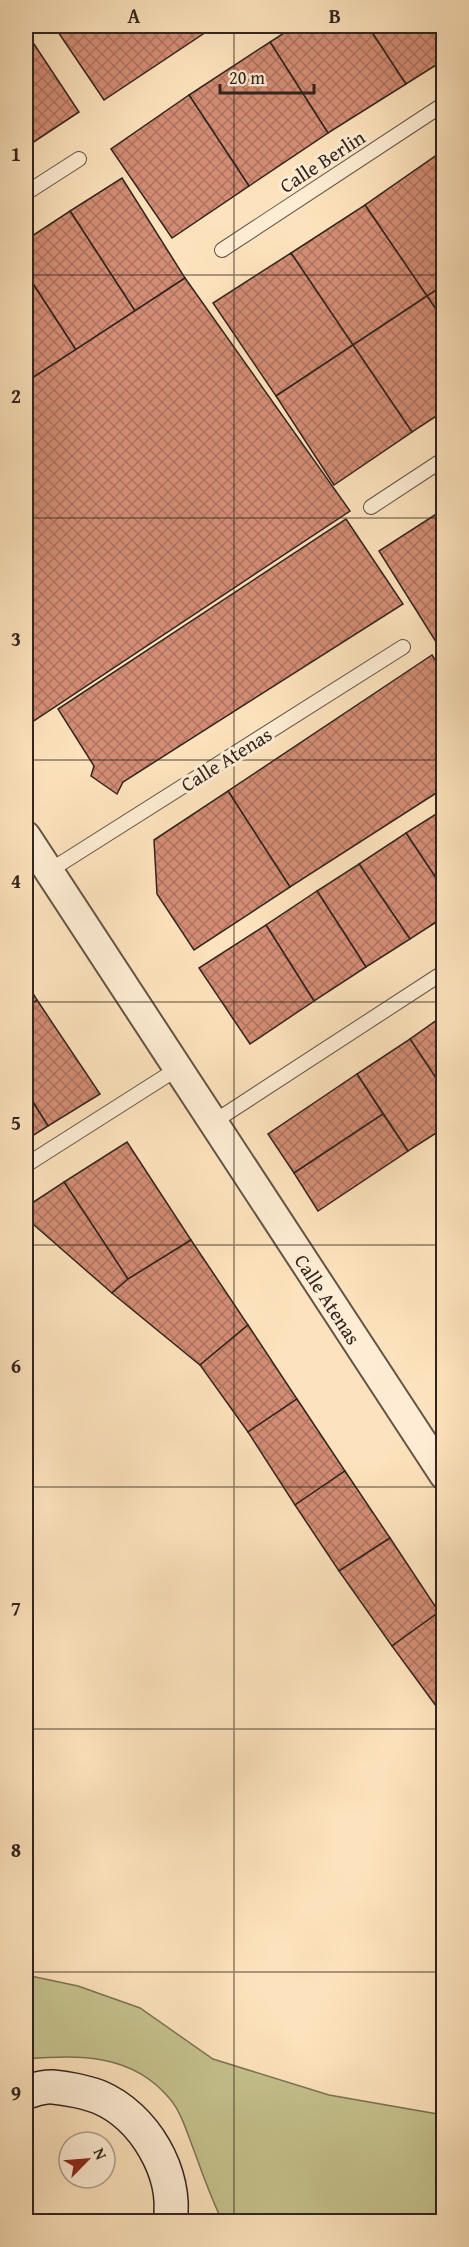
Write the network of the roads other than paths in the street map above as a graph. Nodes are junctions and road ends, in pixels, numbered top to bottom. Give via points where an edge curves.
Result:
1 (444, 104) edge
2 (80, 159) dead end
3 (26, 193) edge
4 (222, 250) dead end
5 (444, 459) edge
6 (370, 507) dead end
7 (404, 647) dead end
8 (26, 836) edge
9 (49, 871) junction
10 (444, 972) edge
11 (177, 1069) junction
12 (212, 1123) junction
13 (26, 1165) edge
14 (444, 1475) edge
15 (26, 2092) edge
16 (162, 2159) junction
17 (170, 2222) edge
18 (186, 2222) edge

1 - 4 lane, Calle Berlin
2 - 3 lane
5 - 6 lane
7 - 9 lane, Calle Atenas
8 - 9 street, Calle Atenas
9 - 11 street, Calle Atenas
10 - 12 lane
11 - 12 street, Calle Atenas
11 - 13 lane
12 - 14 street, Calle Atenas
15 - 16 street via 51,2087 99,2097 133,2119
16 - 17 street via 173,2205
16 - 18 street

